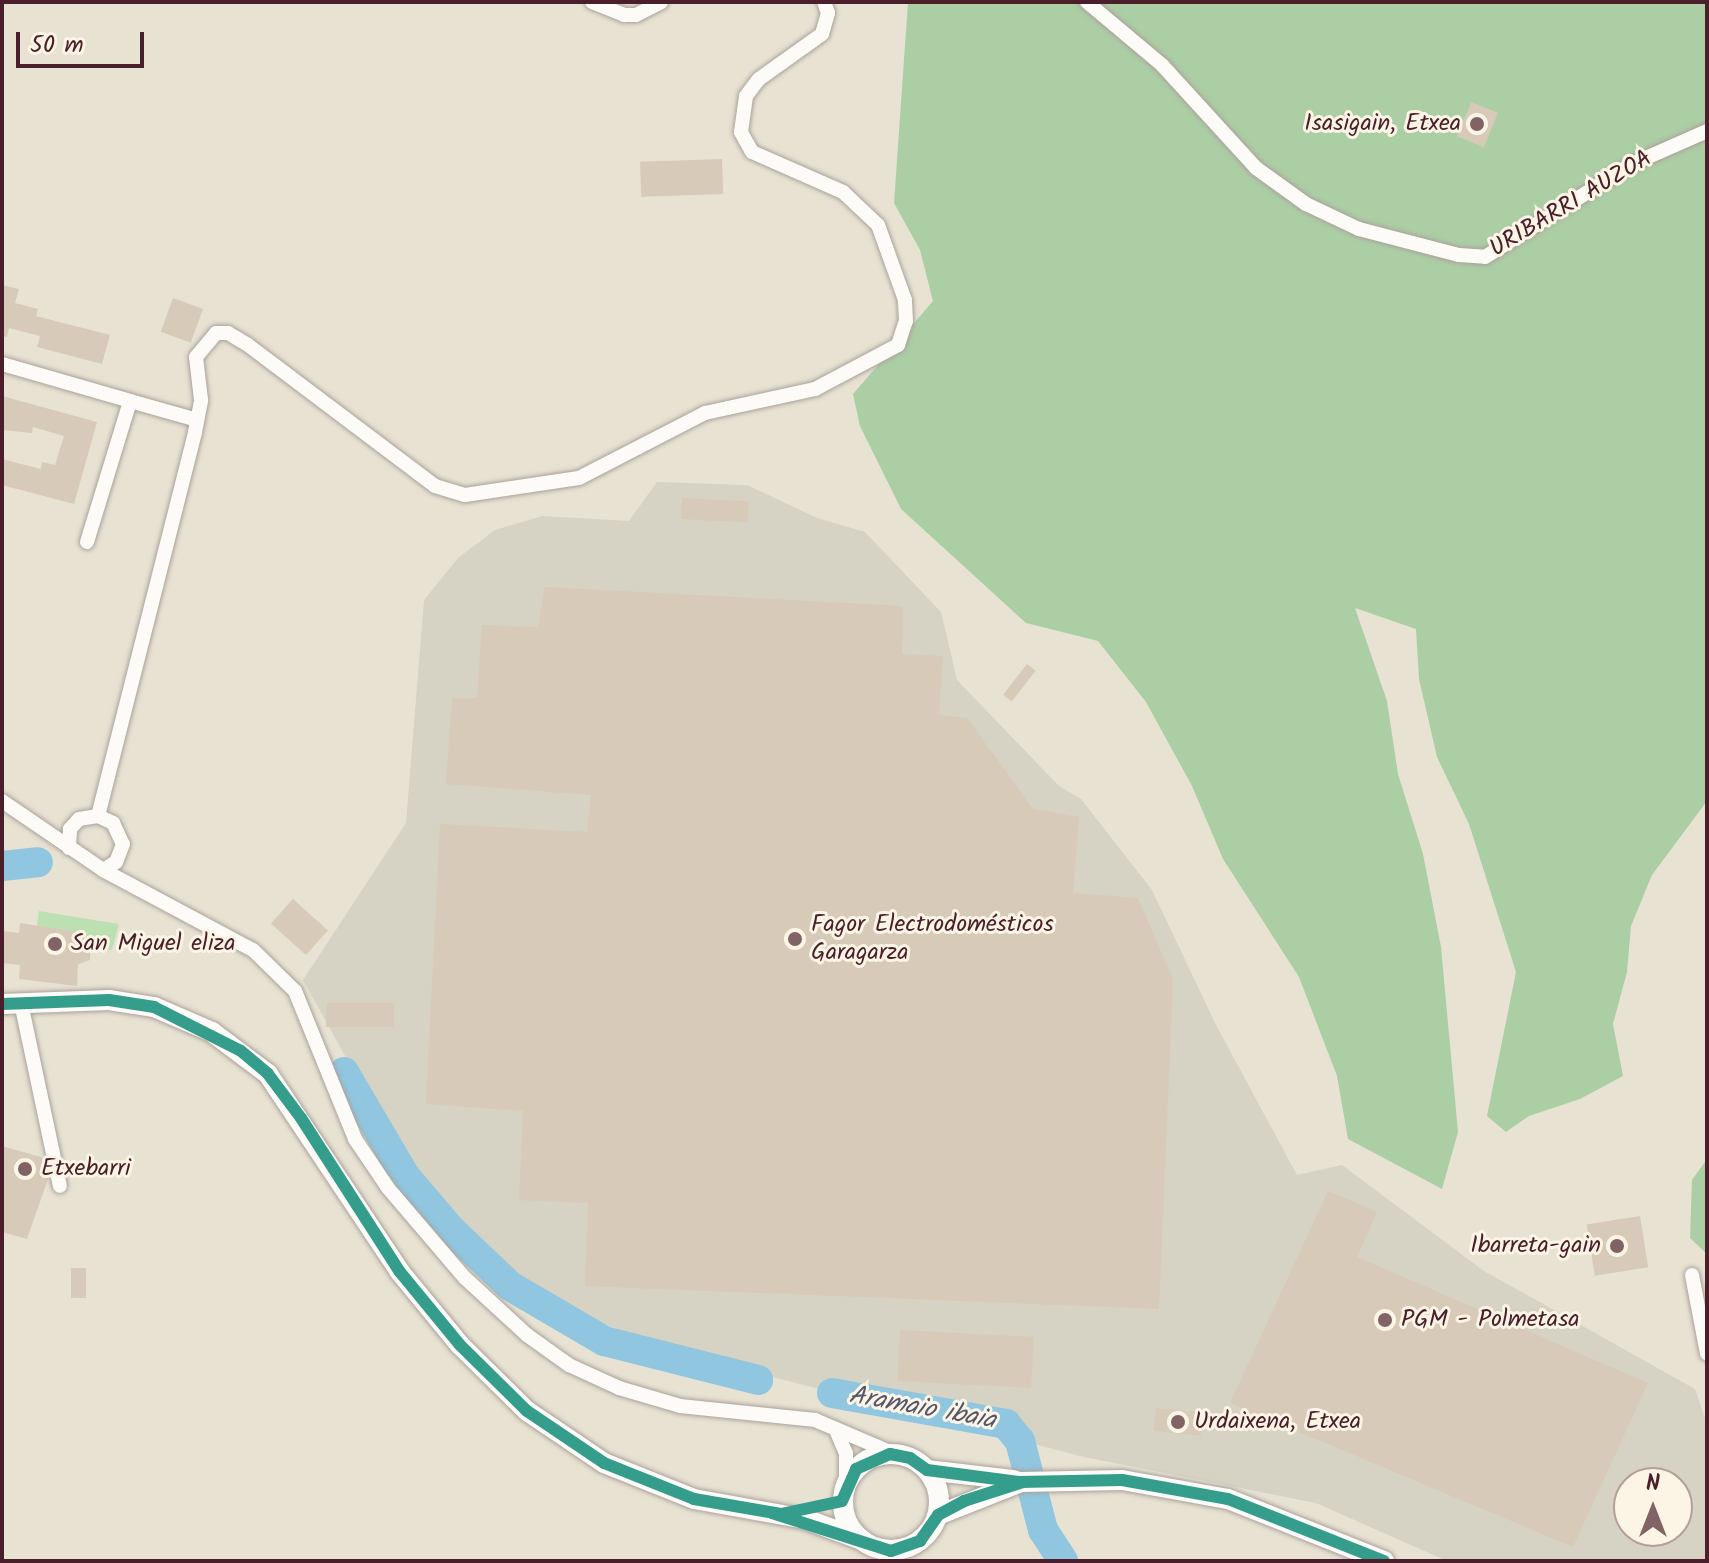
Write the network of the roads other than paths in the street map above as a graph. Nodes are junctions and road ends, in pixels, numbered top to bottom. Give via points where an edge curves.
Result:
1 (592, 2) edge
2 (661, 2) edge
3 (824, 2) edge
4 (1087, 2) edge
5 (1707, 131) edge
6 (2, 364) edge
7 (130, 401) junction
8 (197, 420) junction
9 (87, 542) dead end
10 (2, 801) edge
11 (98, 816) junction
12 (69, 848) junction
13 (103, 870) junction
14 (12, 1003) edge
15 (60, 1186) dead end
16 (1692, 1275) dead end
17 (1707, 1354) edge
18 (836, 1430) junction
19 (897, 1455) junction
20 (927, 1470) junction
21 (1020, 1482) junction
22 (844, 1492) junction
23 (781, 1514) junction
24 (938, 1515) junction
25 (862, 1540) junction
26 (1384, 1561) edge

1 - 2 street via 609,13 636,15
3 - 8 street via 828,13 822,34 759,79 746,96 741,132 752,152 843,192 878,225 905,300 906,321 898,345 815,389 705,413 579,478 465,495 435,486 228,333 216,333 196,357 201,400
4 - 5 street, URIBARRI AUZOA via 1162,65 1256,168 1306,204 1359,229 1459,255 1485,257 1632,164
6 - 7 street
7 - 8 street
7 - 9 street
8 - 11 street
10 - 12 street
11 - 12 street via 74,823
11 - 13 street via 118,826 123,837 116,862
12 - 13 street
13 - 18 street via 253,950 295,991 355,1139 388,1188 465,1278 527,1335 569,1365 619,1388 680,1406 815,1420
14 - 15 street
14 - 23 main road via 109,1000 154,1007 200,1025 241,1051 268,1074 301,1118 430,1310 527,1411 604,1463 694,1499
16 - 17 street
18 - 19 street
18 - 22 street via 846,1453
19 - 20 main road
19 - 22 main road via 870,1458
20 - 21 main road
20 - 24 main road via 936,1483
21 - 24 main road
21 - 26 main road via 1122,1480 1228,1499
22 - 23 main road
22 - 25 main road via 846,1521
23 - 25 main road
24 - 25 main road via 932,1528 910,1547 891,1551

